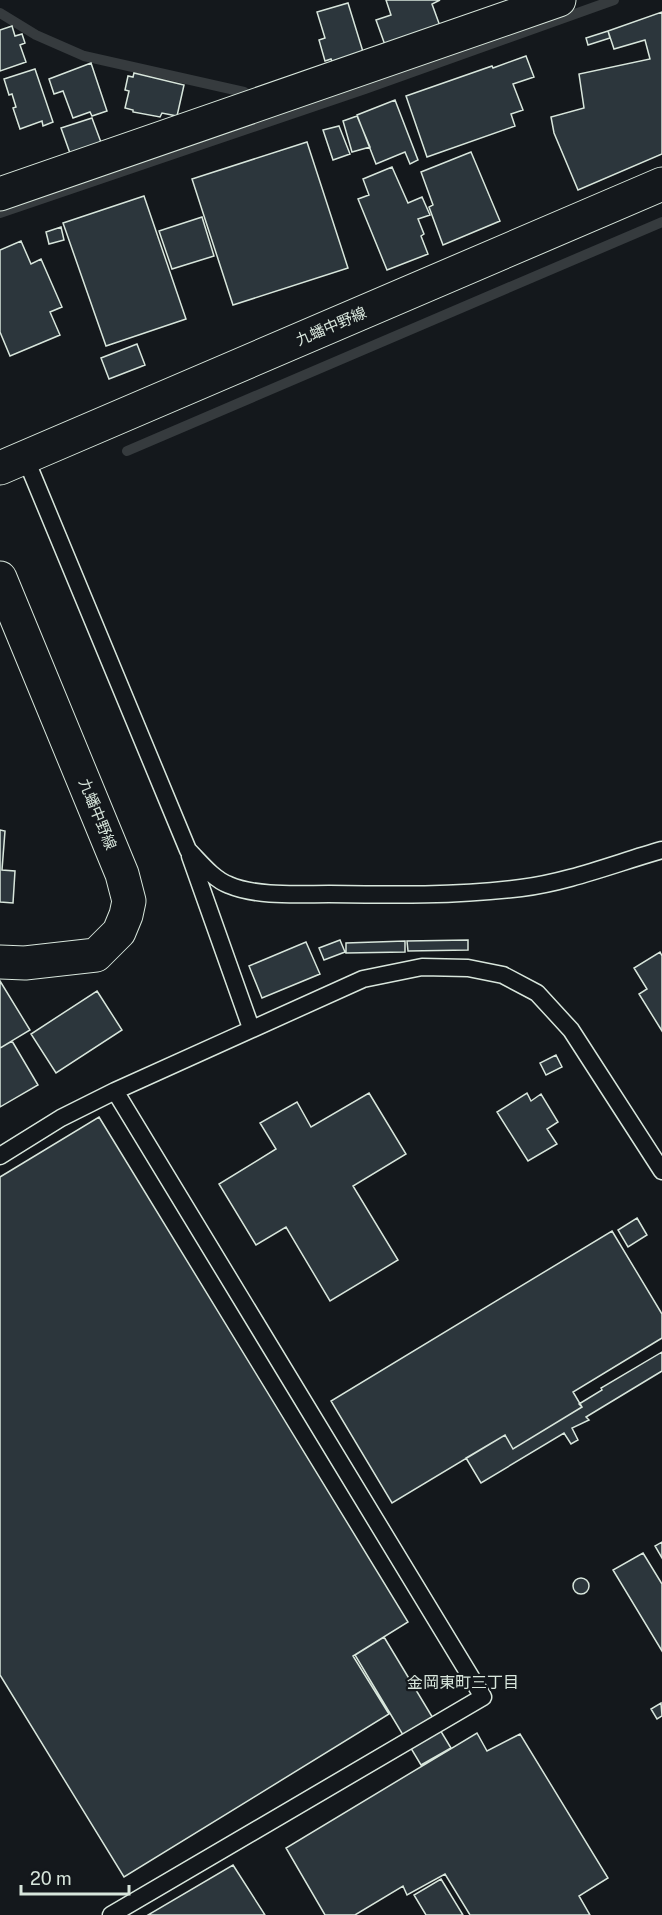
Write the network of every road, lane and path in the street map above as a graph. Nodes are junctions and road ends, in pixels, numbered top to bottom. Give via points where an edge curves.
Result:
1 (559, 0) edge
2 (662, 184) edge
3 (0, 194) edge
4 (12, 462) edge
5 (0, 578) edge
6 (188, 850) junction
7 (662, 850) edge
8 (0, 962) edge
9 (251, 1028) junction
10 (115, 1091) junction
11 (0, 1156) edge
12 (662, 1171) edge
13 (111, 1915) edge

1 - 3 main road
2 - 4 main road, 九蟠中野線
4 - 6 lane
5 - 8 main road, 九蟠中野線 via 122,874 129,901 119,932 96,955
6 - 7 lane via 228,885 249,891 408,895 522,888
6 - 9 lane
9 - 10 lane
9 - 12 lane via 363,979 422,967 468,968 502,975 537,993 572,1030
10 - 11 lane
10 - 13 lane via 483,1697

